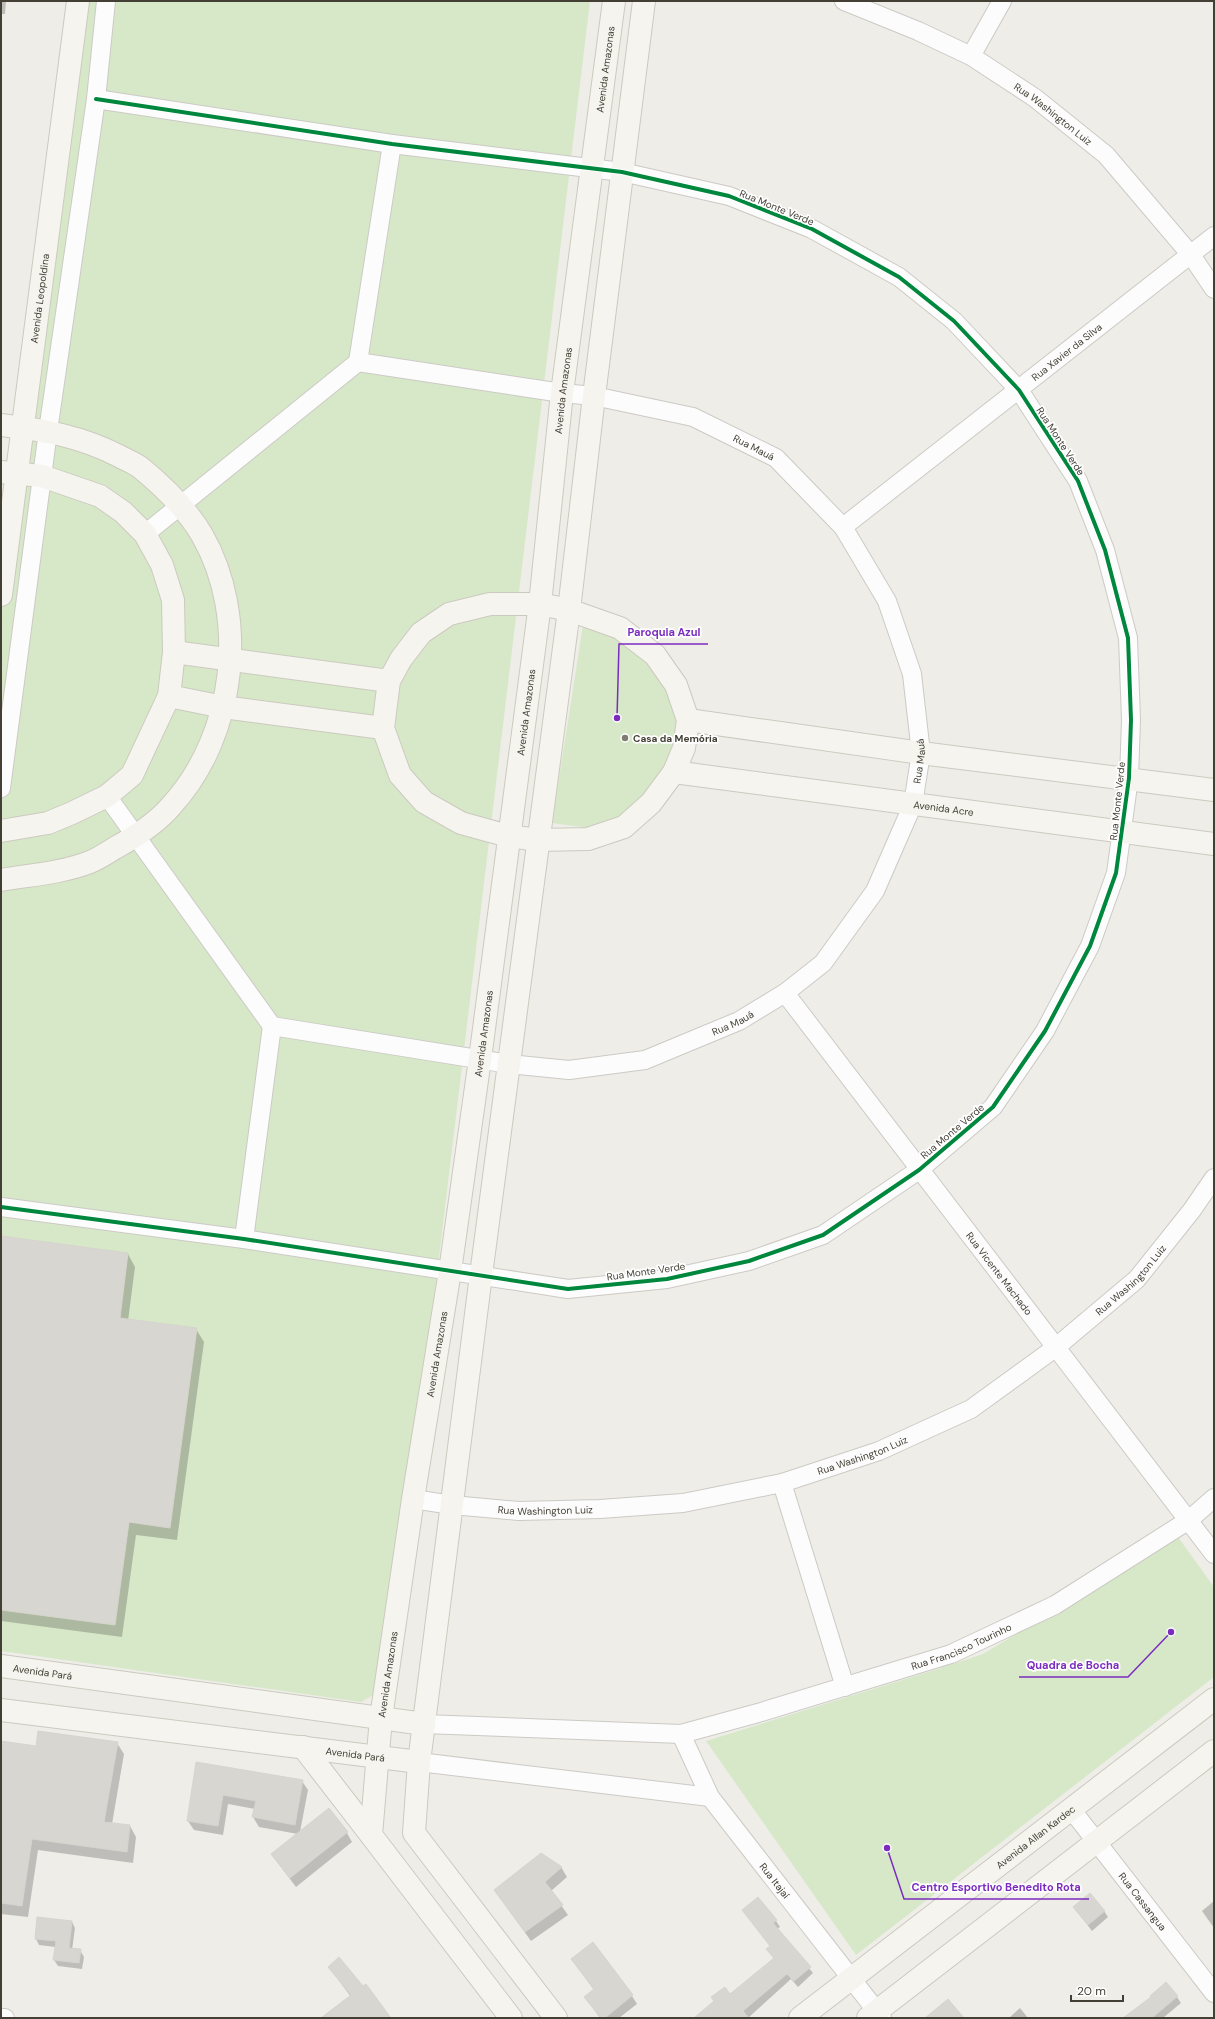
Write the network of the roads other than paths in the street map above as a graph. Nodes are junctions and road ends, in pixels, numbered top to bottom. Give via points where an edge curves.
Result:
1 (78, 1) edge
2 (106, 1) edge
3 (614, 1) edge
4 (644, 1) edge
5 (844, 1) edge
6 (1002, 1) edge
7 (971, 56) junction
8 (96, 99) junction
9 (392, 144) junction
10 (592, 168) junction
11 (622, 172) junction
12 (1214, 236) edge
13 (1191, 255) junction
14 (1214, 289) edge
15 (358, 362) junction
16 (1018, 390) junction
17 (562, 393) junction
18 (594, 396) junction
19 (11, 426) edge
20 (48, 431) junction
21 (8, 472) edge
22 (42, 476) junction
23 (181, 505) junction
24 (843, 527) junction
25 (145, 534) junction
26 (1, 595) edge
27 (540, 604) junction
28 (569, 610) junction
29 (174, 652) junction
30 (231, 661) junction
31 (389, 681) junction
32 (169, 696) junction
33 (223, 707) junction
34 (688, 720) junction
35 (383, 728) junction
36 (921, 753) junction
37 (674, 772) junction
38 (1129, 778) junction
39 (1, 788) edge
40 (1214, 790) edge
41 (107, 796) junction
42 (913, 804) junction
43 (1, 831) edge
44 (1122, 832) junction
45 (137, 836) junction
46 (508, 836) junction
47 (538, 840) junction
48 (1214, 844) edge
49 (1, 880) edge
50 (785, 993) junction
51 (272, 1026) junction
52 (480, 1059) junction
53 (509, 1064) junction
54 (919, 1170) junction
55 (1214, 1178) edge
56 (1, 1207) edge
57 (244, 1239) junction
58 (450, 1271) junction
59 (481, 1275) junction
60 (1055, 1348) junction
61 (782, 1483) junction
62 (1214, 1498) edge
63 (413, 1499) junction
64 (452, 1505) junction
65 (1189, 1520) junction
66 (1214, 1554) edge
67 (1, 1666) edge
68 (845, 1687) junction
69 (1214, 1698) edge
70 (1, 1710) edge
71 (381, 1718) junction
72 (424, 1724) junction
73 (681, 1734) junction
74 (303, 1747) junction
75 (1214, 1751) edge
76 (376, 1756) junction
77 (420, 1762) junction
78 (710, 1797) junction
79 (1071, 1809) junction
80 (371, 1835) junction
81 (1097, 1841) junction
82 (851, 1978) junction
83 (1214, 1993) edge
84 (875, 2016) edge
85 (1, 2018) edge
86 (5, 2018) edge
87 (511, 2018) edge
88 (556, 2018) edge
89 (800, 2018) edge

1 - 19 main road, Avenida Leopoldina
2 - 8 street
3 - 10 main road, Avenida Amazonas
4 - 11 main road
5 - 7 street, Rua Washington Luiz via 918,30
6 - 7 street
7 - 13 street, Rua Washington Luiz via 1035,98 1106,155
8 - 9 street, Rua Monte Verde
8 - 20 street
9 - 10 street, Rua Monte Verde
9 - 15 street
10 - 11 street, Rua Monte Verde
10 - 17 main road, Avenida Amazonas
11 - 16 street, Rua Monte Verde via 729,196 812,229 832,240 899,277 954,321
11 - 18 main road
12 - 13 street, Rua Xavier da Silva
13 - 14 street, Rua Washington Luiz
13 - 16 street, Rua Xavier da Silva
15 - 17 street, Rua Mauá
15 - 23 street
16 - 24 street, Rua Xavier da Silva
16 - 38 street, Rua Monte Verde via 1078,481 1105,550 1128,638 1131,720
17 - 18 street, Rua Mauá
17 - 27 main road, Avenida Amazonas
18 - 24 street, Rua Mauá via 693,417 776,458
18 - 28 main road
19 - 20 main road
19 - 21 main road, Avenida Leopoldina
20 - 22 street
20 - 23 main road via 98,446 140,467
21 - 22 main road
21 - 26 main road, Avenida Leopoldina
22 - 25 main road via 100,496 123,512
22 - 39 street
23 - 25 street
23 - 30 main road via 202,535 217,568 226,606
24 - 36 street, Rua Mauá via 887,601 892,615 912,674
25 - 29 main road via 162,566 173,600
27 - 28 main road
27 - 31 main road via 490,604 449,614 421,633 401,659
27 - 46 main road, Avenida Amazonas
28 - 34 main road via 620,628 655,655 676,685
28 - 47 main road
29 - 30 main road
29 - 32 main road
30 - 31 main road
30 - 33 main road
31 - 35 main road
32 - 33 main road
32 - 41 main road via 132,775
33 - 35 main road
33 - 45 main road via 208,748 192,779 172,806
34 - 36 main road
34 - 37 main road via 684,748
35 - 46 main road via 400,775 424,802 461,823
36 - 38 main road
36 - 42 street, Rua Mauá
37 - 42 main road, Avenida Acre
37 - 47 main road via 651,803 624,827 588,839
38 - 40 main road
38 - 44 street, Rua Monte Verde
41 - 43 main road via 48,823
41 - 45 street
42 - 44 main road, Avenida Acre
42 - 50 street, Rua Mauá via 875,891 823,963
44 - 48 main road, Avenida Acre
44 - 54 street, Rua Monte Verde via 1116,873 1090,946 1045,1031 993,1107
45 - 49 main road via 90,862
45 - 51 street
46 - 47 main road
46 - 52 main road, Avenida Amazonas
47 - 53 main road
50 - 53 street, Rua Mauá via 739,1021 645,1060 569,1070
50 - 54 street, Rua Vicente Machado
51 - 52 street, Rua Mauá
51 - 57 street
52 - 53 street, Rua Mauá
52 - 58 main road, Avenida Amazonas
53 - 59 main road
54 - 59 street, Rua Monte Verde via 823,1235 749,1261 667,1279 568,1289
54 - 60 street, Rua Vicente Machado
55 - 60 street, Rua Washington Luiz via 1192,1210 1136,1279
56 - 57 street, Rua Monte Verde
57 - 58 street, Rua Monte Verde
58 - 59 street, Rua Monte Verde
58 - 63 main road, Avenida Amazonas
59 - 64 main road
60 - 61 street, Rua Washington Luiz via 971,1409 879,1452
60 - 65 street, Rua Vicente Machado
61 - 64 street, Rua Washington Luiz via 683,1503 615,1508 519,1511
61 - 68 street
62 - 65 street, Rua Francisco Tourinho
63 - 64 street, Rua Washington Luiz
63 - 71 main road, Avenida Amazonas
64 - 72 main road
65 - 66 street, Rua Vicente Machado
65 - 68 street, Rua Francisco Tourinho via 1055,1605 951,1654
67 - 71 main road, Avenida Pará
68 - 73 street, Rua Francisco Tourinho
69 - 79 main road, Avenida Allan Kardec
70 - 74 main road, Avenida Pará
71 - 72 main road, Avenida Pará
71 - 76 main road, Avenida Amazonas
72 - 73 street, Avenida Pará
72 - 77 main road
73 - 78 street, Rua Itajaí
74 - 76 main road, Avenida Pará
74 - 80 main road
75 - 81 main road
76 - 77 main road, Avenida Pará
76 - 80 main road, Avenida Amazonas
77 - 78 street, Avenida Pará
77 - 88 main road via 414,1832
78 - 82 street, Rua Itajaí
79 - 81 street, Rua Cassangua
79 - 82 main road, Avenida Allan Kardec
80 - 87 main road
81 - 83 street, Rua Cassangua
81 - 84 main road
82 - 84 street, Rua Itajaí
82 - 89 main road, Avenida Allan Kardec
85 - 86 street

